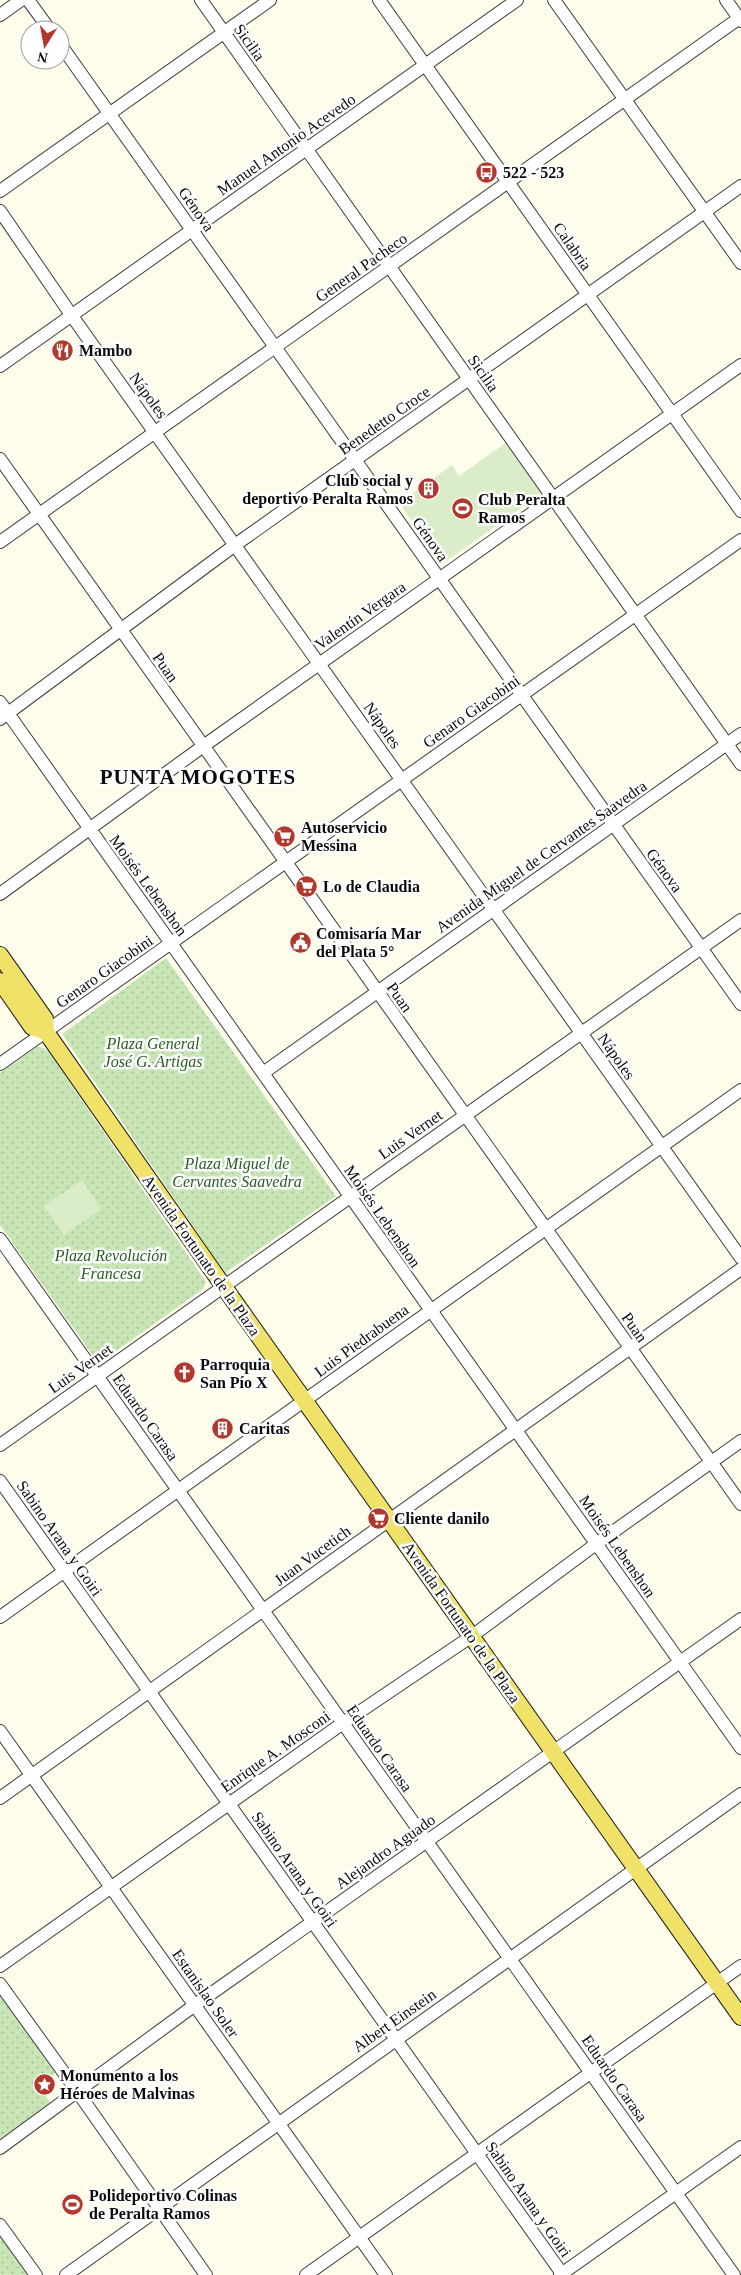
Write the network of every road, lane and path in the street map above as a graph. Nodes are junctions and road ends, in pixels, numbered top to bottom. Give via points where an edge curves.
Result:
1 (21, 0) edge
2 (28, 0) edge
3 (201, 0) edge
4 (270, 0) edge
5 (379, 0) edge
6 (517, 0) edge
7 (554, 0) edge
8 (726, 0) edge
9 (0, 15) edge
10 (740, 19) edge
11 (43, 20) edge
12 (224, 32) junction
13 (70, 58) edge
14 (425, 65) junction
15 (625, 100) junction
16 (110, 113) junction
17 (306, 149) junction
18 (509, 183) junction
19 (741, 186) edge
20 (0, 192) edge
21 (0, 211) edge
22 (705, 212) junction
23 (192, 230) junction
24 (741, 263) edge
25 (390, 267) junction
26 (588, 295) junction
27 (72, 316) junction
28 (276, 347) junction
29 (741, 365) edge
30 (0, 366) edge
31 (469, 379) junction
32 (672, 414) junction
33 (156, 432) junction
34 (0, 459) edge
35 (355, 460) junction
36 (553, 498) junction
37 (741, 511) edge
38 (38, 515) junction
39 (741, 540) edge
40 (0, 542) edge
41 (235, 546) junction
42 (440, 579) junction
43 (636, 615) junction
44 (121, 631) junction
45 (319, 664) junction
46 (522, 695) junction
47 (0, 702) edge
48 (4, 716) edge
49 (741, 734) edge
50 (727, 744) junction
51 (202, 747) junction
52 (741, 764) edge
53 (402, 780) junction
54 (613, 825) junction
55 (89, 829) junction
56 (285, 863) junction
57 (0, 894) edge
58 (493, 910) junction
59 (741, 920) edge
60 (171, 943) junction
61 (701, 948) junction
62 (0, 955) edge
63 (0, 981) edge
64 (377, 992) junction
65 (741, 1004) edge
66 (46, 1032) junction
67 (581, 1033) junction
68 (0, 1064) edge
69 (262, 1073) junction
70 (741, 1090) edge
71 (465, 1115) junction
72 (662, 1146) junction
73 (350, 1197) junction
74 (545, 1229) junction
75 (2, 1246) edge
76 (741, 1258) edge
77 (741, 1269) edge
78 (224, 1287) junction
79 (431, 1310) junction
80 (630, 1348) junction
81 (97, 1376) junction
82 (305, 1401) junction
83 (516, 1430) junction
84 (741, 1441) edge
85 (0, 1445) edge
86 (711, 1462) junction
87 (0, 1481) edge
88 (178, 1490) junction
89 (741, 1504) edge
90 (390, 1519) junction
91 (596, 1544) junction
92 (64, 1571) junction
93 (263, 1610) junction
94 (0, 1616) edge
95 (741, 1619) edge
96 (472, 1636) junction
97 (680, 1662) junction
98 (149, 1692) junction
99 (343, 1723) junction
100 (0, 1731) edge
101 (741, 1748) edge
102 (553, 1752) junction
103 (32, 1775) junction
104 (741, 1794) edge
105 (0, 1798) edge
106 (229, 1804) junction
107 (427, 1841) junction
108 (636, 1869) junction
109 (110, 1887) junction
110 (313, 1922) junction
111 (510, 1958) junction
112 (0, 1966) edge
113 (741, 1966) edge
114 (717, 1983) junction
115 (0, 1984) edge
116 (195, 2005) junction
117 (741, 2017) edge
118 (396, 2039) junction
119 (591, 2073) junction
120 (77, 2091) junction
121 (278, 2122) junction
122 (741, 2147) edge
123 (0, 2148) edge
124 (477, 2154) junction
125 (676, 2193) junction
126 (158, 2208) junction
127 (0, 2225) edge
128 (359, 2238) junction
129 (562, 2274) edge
130 (36, 2275) edge
131 (66, 2275) edge
132 (206, 2275) edge
133 (306, 2275) edge
134 (386, 2275) edge
135 (734, 2275) edge

1 - 9 street
2 - 11 street
3 - 12 street, Sicilia
4 - 12 street
5 - 14 street, Calabria
6 - 14 street, Manuel Antonio Acevedo
7 - 15 street
8 - 10 street
10 - 15 street, General Pacheco
12 - 16 street
12 - 17 street, Sicilia
13 - 16 street, Génova
14 - 17 street, Manuel Antonio Acevedo
14 - 18 street, Calabria
15 - 18 street, General Pacheco
15 - 22 street
16 - 20 street
16 - 23 street, Génova
17 - 23 street, Manuel Antonio Acevedo
17 - 25 street, Sicilia
18 - 25 street, General Pacheco
18 - 26 street, Calabria
19 - 22 street, Benedetto Croce
21 - 27 street, Nápoles
22 - 24 street
22 - 26 street, Benedetto Croce
23 - 27 street, Manuel Antonio Acevedo
23 - 28 street, Génova
25 - 28 street, General Pacheco
25 - 31 street, Sicilia
26 - 31 street, Benedetto Croce
26 - 32 street, Calabria
27 - 30 street, Manuel Antonio Acevedo
27 - 33 street, Nápoles
28 - 33 street, General Pacheco
28 - 35 street, Génova
29 - 32 street, Valentín Vergara
31 - 35 street, Benedetto Croce
31 - 36 street, Sicilia
32 - 36 street, Valentín Vergara
32 - 37 street, Calabria
33 - 38 street, General Pacheco
33 - 41 street, Nápoles
34 - 38 street, Puan
35 - 41 street, Benedetto Croce
35 - 42 street, Génova
36 - 42 street, Valentín Vergara
36 - 43 street, Sicilia
38 - 40 street, General Pacheco
38 - 44 street, Puan
39 - 43 street, Genaro Giacobini
41 - 44 street, Benedetto Croce
41 - 45 street, Nápoles
42 - 45 street, Valentín Vergara
42 - 46 street, Génova
43 - 46 street, Genaro Giacobini
43 - 50 street, Sicilia
44 - 48 street, Benedetto Croce
44 - 51 street, Puan
45 - 51 street, Valentín Vergara
45 - 53 street, Nápoles
46 - 53 street, Genaro Giacobini
46 - 54 street, Génova
47 - 48 street, Moisés Lebenshon
48 - 55 street, Moisés Lebenshon
49 - 50 street, Avenida Miguel de Cervantes Saavedra
50 - 52 street, Sicilia
50 - 54 street, Avenida Miguel de Cervantes Saavedra
51 - 55 street, Valentín Vergara
51 - 56 street, Puan
53 - 56 street, Genaro Giacobini
53 - 58 street, Nápoles
54 - 58 street, Avenida Miguel de Cervantes Saavedra
54 - 61 street, Génova
55 - 57 street, Valentín Vergara
55 - 60 street, Moisés Lebenshon
56 - 60 street, Genaro Giacobini
56 - 64 street, Puan
58 - 64 street, Avenida Miguel de Cervantes Saavedra
58 - 67 street, Nápoles
59 - 61 street, Luis Vernet
60 - 66 street, Genaro Giacobini
60 - 69 street, Moisés Lebenshon
61 - 65 street, Génova
61 - 67 street, Luis Vernet
62 - 66 main road, Avenida Fortunato de la Plaza via 45,1019
63 - 66 main road, Avenida Fortunato de la Plaza via 32,1027
64 - 69 street, Avenida Miguel de Cervantes Saavedra
64 - 71 street, Puan
66 - 68 street, Genaro Giacobini
66 - 78 main road, Avenida Fortunato de la Plaza
67 - 71 street, Luis Vernet
67 - 72 street, Nápoles
69 - 73 street, Moisés Lebenshon
70 - 72 street, Luis Piedrabuena
71 - 73 street, Luis Vernet
71 - 74 street, Puan
72 - 74 street, Luis Piedrabuena
72 - 76 street, Nápoles
73 - 78 street, Luis Vernet
73 - 79 street, Moisés Lebenshon
74 - 79 street, Luis Piedrabuena
74 - 80 street, Puan
75 - 81 street, Eduardo Carasa
77 - 80 street, Juan Vucetich
78 - 81 street, Luis Vernet
78 - 82 main road, Avenida Fortunato de la Plaza
79 - 82 street, Luis Piedrabuena
79 - 83 street, Moisés Lebenshon
80 - 83 street, Juan Vucetich
80 - 86 street, Puan
81 - 85 street, Luis Vernet
81 - 88 street, Eduardo Carasa
82 - 88 street, Luis Piedrabuena
82 - 90 main road, Avenida Fortunato de la Plaza
83 - 90 street, Juan Vucetich
83 - 91 street, Moisés Lebenshon
84 - 86 street, Enrique A. Mosconi
86 - 89 street, Puan
86 - 91 street, Enrique A. Mosconi
87 - 92 street, Sabino Arana y Goiri
88 - 92 street, Luis Piedrabuena
88 - 93 street, Eduardo Carasa
90 - 93 street, Juan Vucetich
90 - 96 main road, Avenida Fortunato de la Plaza
91 - 96 street, Enrique A. Mosconi
91 - 97 street, Moisés Lebenshon
92 - 94 street, Luis Piedrabuena
92 - 98 street, Sabino Arana y Goiri
93 - 98 street, Juan Vucetich
93 - 99 street, Eduardo Carasa
95 - 97 street, Alejandro Aguado
96 - 99 street, Enrique A. Mosconi
96 - 102 main road, Avenida Fortunato de la Plaza
97 - 101 street, Moisés Lebenshon
97 - 102 street, Alejandro Aguado
98 - 103 street, Juan Vucetich
98 - 106 street, Sabino Arana y Goiri
99 - 106 street, Enrique A. Mosconi
99 - 107 street, Eduardo Carasa
100 - 103 street, Estanislao Soler
102 - 107 street, Alejandro Aguado
102 - 108 main road, Avenida Fortunato de la Plaza
103 - 105 street, Juan Vucetich
103 - 109 street, Estanislao Soler
104 - 108 street, Albert Einstein
106 - 109 street, Enrique A. Mosconi
106 - 110 street, Sabino Arana y Goiri
107 - 110 street, Alejandro Aguado
107 - 111 street, Eduardo Carasa
108 - 111 street, Albert Einstein
108 - 114 main road, Avenida Fortunato de la Plaza
109 - 112 street, Enrique A. Mosconi
109 - 116 street, Estanislao Soler
110 - 116 street, Alejandro Aguado
110 - 118 street, Sabino Arana y Goiri
111 - 118 street, Albert Einstein
111 - 119 street, Eduardo Carasa
113 - 114 street
114 - 117 main road, Avenida Fortunato de la Plaza
114 - 119 street
115 - 120 street
116 - 120 street, Alejandro Aguado
116 - 121 street, Estanislao Soler
118 - 121 street, Albert Einstein
118 - 124 street, Sabino Arana y Goiri
119 - 124 street
119 - 125 street, Eduardo Carasa
120 - 123 street, Alejandro Aguado
120 - 126 street
121 - 126 street, Albert Einstein
121 - 128 street, Estanislao Soler
122 - 125 street
124 - 128 street
124 - 129 street, Sabino Arana y Goiri
125 - 129 street
125 - 135 street, Eduardo Carasa
126 - 131 street, Albert Einstein
126 - 132 street
127 - 130 street
128 - 133 street
128 - 134 street, Estanislao Soler

